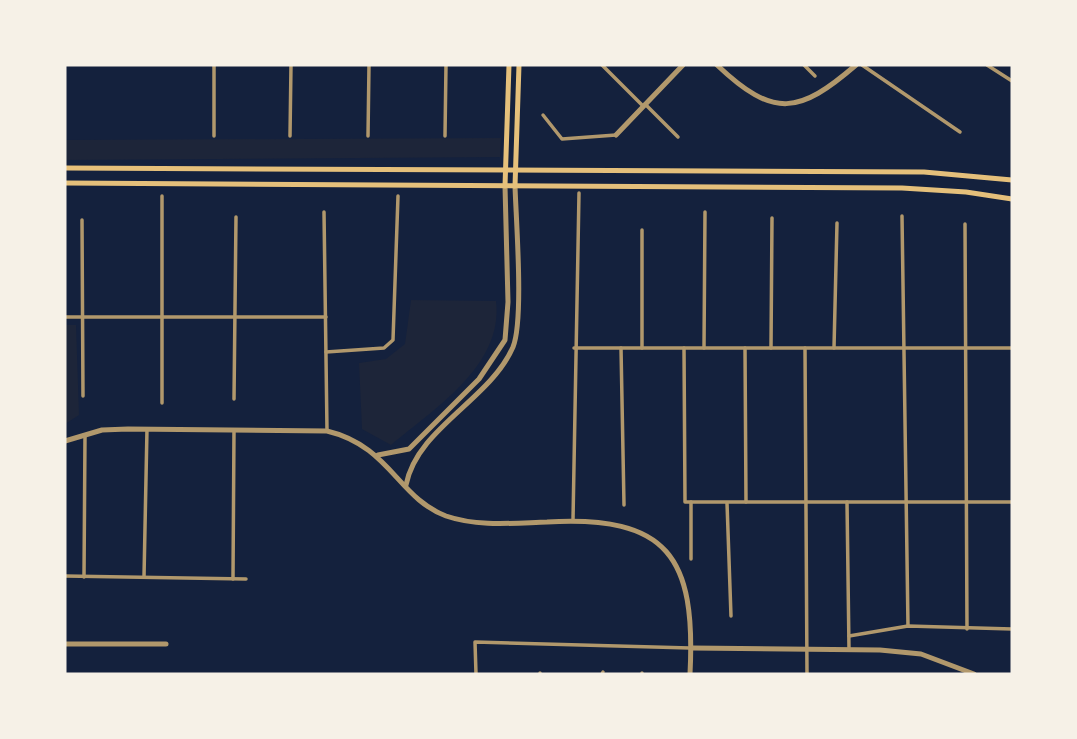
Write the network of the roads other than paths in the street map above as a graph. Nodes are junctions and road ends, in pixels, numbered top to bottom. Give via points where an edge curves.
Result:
1 (214, 65) edge
2 (291, 65) edge
3 (369, 65) edge
4 (446, 65) edge
5 (509, 65) edge
6 (519, 65) edge
7 (602, 65) edge
8 (683, 65) edge
9 (717, 65) edge
10 (804, 65) edge
11 (856, 65) edge
12 (862, 65) edge
13 (987, 65) edge
14 (815, 76) dead end
15 (1012, 81) edge
16 (644, 105) junction
17 (543, 115) dead end
18 (960, 132) dead end
19 (616, 135) joint
20 (214, 136) dead end
21 (290, 136) dead end
22 (368, 136) dead end
23 (445, 136) dead end
24 (678, 137) dead end
25 (65, 168) edge
26 (161, 169) junction
27 (505, 171) junction
28 (515, 171) junction
29 (1012, 180) edge
30 (65, 183) edge
31 (161, 184) junction
32 (505, 186) junction
33 (515, 186) junction
34 (579, 193) dead end
35 (162, 196) dead end
36 (398, 196) dead end
37 (1012, 199) edge
38 (324, 212) dead end
39 (705, 212) dead end
40 (902, 216) dead end
41 (236, 218) dead end
42 (772, 218) dead end
43 (82, 220) dead end
44 (837, 223) dead end
45 (965, 224) dead end
46 (642, 230) dead end
47 (65, 317) edge
48 (80, 317) junction
49 (161, 317) junction
50 (235, 317) junction
51 (326, 317) junction
52 (574, 348) junction
53 (621, 348) junction
54 (642, 348) junction
55 (684, 348) junction
56 (704, 348) junction
57 (745, 348) junction
58 (771, 348) junction
59 (806, 348) junction
60 (834, 348) junction
61 (965, 348) junction
62 (1012, 348) edge
63 (905, 350) junction
64 (326, 352) junction
65 (83, 396) dead end
66 (234, 399) dead end
67 (162, 403) dead end
68 (234, 428) junction
69 (146, 429) junction
70 (327, 431) junction
71 (85, 434) junction
72 (421, 436) junction
73 (65, 441) edge
74 (429, 442) junction
75 (378, 455) junction
76 (406, 485) junction
77 (691, 502) junction
78 (727, 502) junction
79 (746, 502) junction
80 (804, 502) junction
81 (847, 502) junction
82 (909, 502) junction
83 (965, 502) junction
84 (1012, 502) edge
85 (624, 505) dead end
86 (573, 520) junction
87 (691, 559) dead end
88 (65, 576) edge
89 (84, 577) junction
90 (144, 578) junction
91 (233, 579) junction
92 (246, 579) dead end
93 (731, 616) dead end
94 (908, 626) junction
95 (967, 629) junction
96 (1012, 629) edge
97 (849, 636) junction
98 (65, 644) edge
99 (166, 644) dead end
100 (692, 648) junction
101 (807, 649) junction
102 (849, 649) junction
103 (476, 674) edge
104 (690, 674) edge
105 (807, 674) edge
106 (974, 674) edge

1 - 20 street
2 - 21 street
3 - 22 street
4 - 23 street
5 - 27 main road
6 - 28 main road
7 - 16 street
8 - 16 street
9 - 11 street via 746,90 778,103 811,99
10 - 14 street
12 - 18 street
13 - 15 street
16 - 19 street
16 - 24 street
17 - 19 street via 562,139
25 - 26 main road
26 - 27 main road
26 - 31 main road
27 - 28 main road
27 - 32 main road
28 - 29 main road via 924,172
28 - 33 main road
30 - 31 main road
31 - 32 main road
32 - 33 main road
32 - 72 street via 505,340 484,373
33 - 37 main road via 902,188
33 - 74 street via 518,315 514,344 487,386
34 - 52 street
35 - 49 street
36 - 64 street via 393,340 384,348
38 - 51 street
39 - 56 street
40 - 63 street
41 - 50 street
42 - 58 street
43 - 48 street
44 - 60 street
45 - 61 street
46 - 54 street
47 - 48 street
48 - 49 street
48 - 65 street
49 - 50 street
49 - 67 street
50 - 51 street
50 - 66 street
51 - 64 street
52 - 53 street
52 - 86 street
53 - 54 street
53 - 85 street
54 - 55 street
55 - 56 street
55 - 77 street via 685,502
56 - 57 street
57 - 58 street
57 - 79 street
58 - 59 street
59 - 60 street
59 - 80 street
60 - 63 street
61 - 62 street
61 - 63 street
61 - 83 street
63 - 82 street
64 - 70 street
68 - 69 street
68 - 70 street
68 - 91 street
69 - 71 street
69 - 90 street
70 - 75 street via 351,437
71 - 73 street
71 - 89 street
72 - 74 street via 422,442
72 - 75 street via 409,449
74 - 76 street via 409,470
75 - 76 street
76 - 86 street via 432,509 464,520
77 - 78 street
77 - 87 street
78 - 79 street
78 - 93 street
79 - 80 street
80 - 81 street
80 - 101 street
81 - 82 street
81 - 97 street
82 - 83 street
82 - 94 street
83 - 84 street
83 - 95 street
86 - 100 street via 617,523 641,531 660,545 678,569 685,589
88 - 89 street
89 - 90 street
90 - 91 street
91 - 92 street
94 - 95 street
94 - 97 street
95 - 96 street
97 - 102 street
98 - 99 street
100 - 101 street
100 - 103 street via 475,642
100 - 104 street
101 - 102 street
101 - 105 street
102 - 106 street via 921,653

